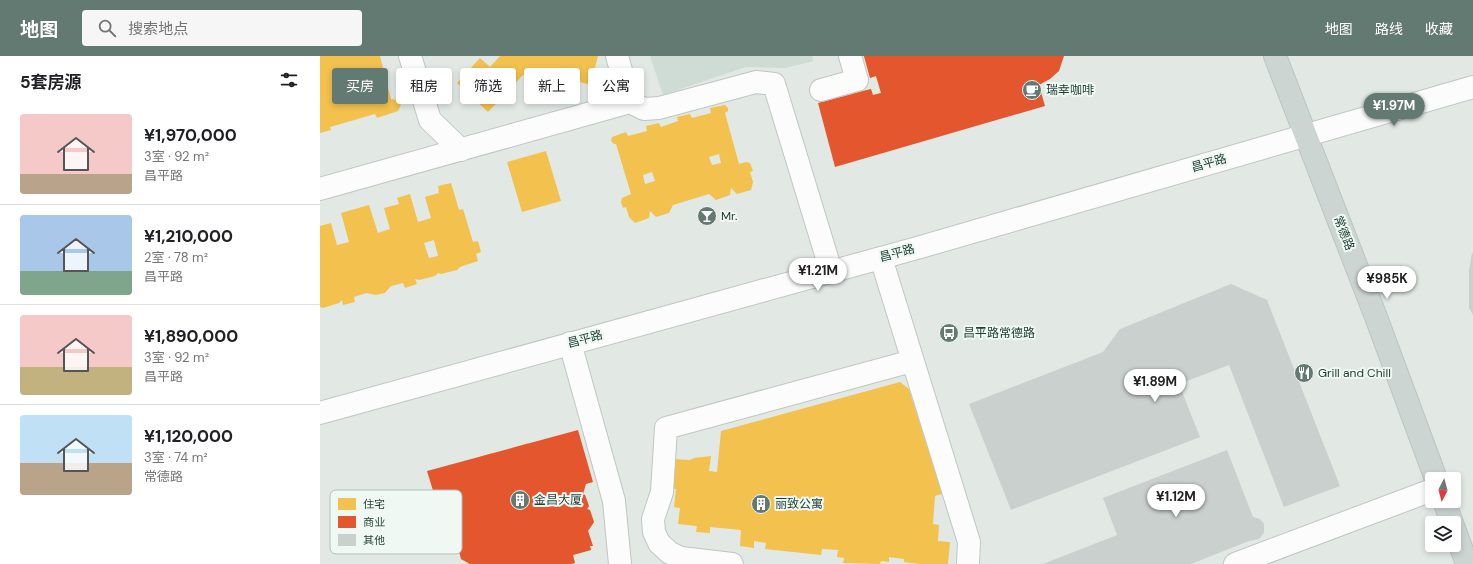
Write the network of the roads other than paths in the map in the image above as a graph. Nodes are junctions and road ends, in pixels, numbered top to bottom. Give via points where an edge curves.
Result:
1 (410, 56) edge
2 (617, 56) edge
3 (850, 56) edge
4 (1275, 56) edge
5 (620, 68) edge
6 (1473, 86) edge
7 (821, 90) dead end
8 (623, 104) edge
9 (634, 104) edge
10 (1306, 134) junction
11 (460, 150) junction
12 (320, 189) edge
13 (881, 258) junction
14 (832, 271) junction
15 (570, 343) junction
16 (912, 361) junction
17 (320, 413) edge
18 (1433, 472) edge
19 (1425, 493) edge
20 (1461, 547) edge
21 (618, 563) edge
22 (732, 564) edge
23 (968, 564) edge
24 (1235, 564) edge
25 (1467, 564) edge

1 - 11 street via 430,120
2 - 5 street
3 - 7 street via 857,80
4 - 10 main road, 常德路
6 - 10 street, 昌平路
8 - 11 street
9 - 14 street via 644,109 659,108 756,82 774,84
10 - 13 street, 昌平路
10 - 18 main road, 常德路
11 - 12 street
13 - 14 street, 昌平路
13 - 16 street
14 - 15 street, 昌平路
15 - 17 street, 昌平路
15 - 21 street via 614,502
16 - 22 street via 666,428 662,492 653,519 654,532 659,543 670,553 681,558
16 - 23 street via 969,542
19 - 24 street
20 - 25 main road

